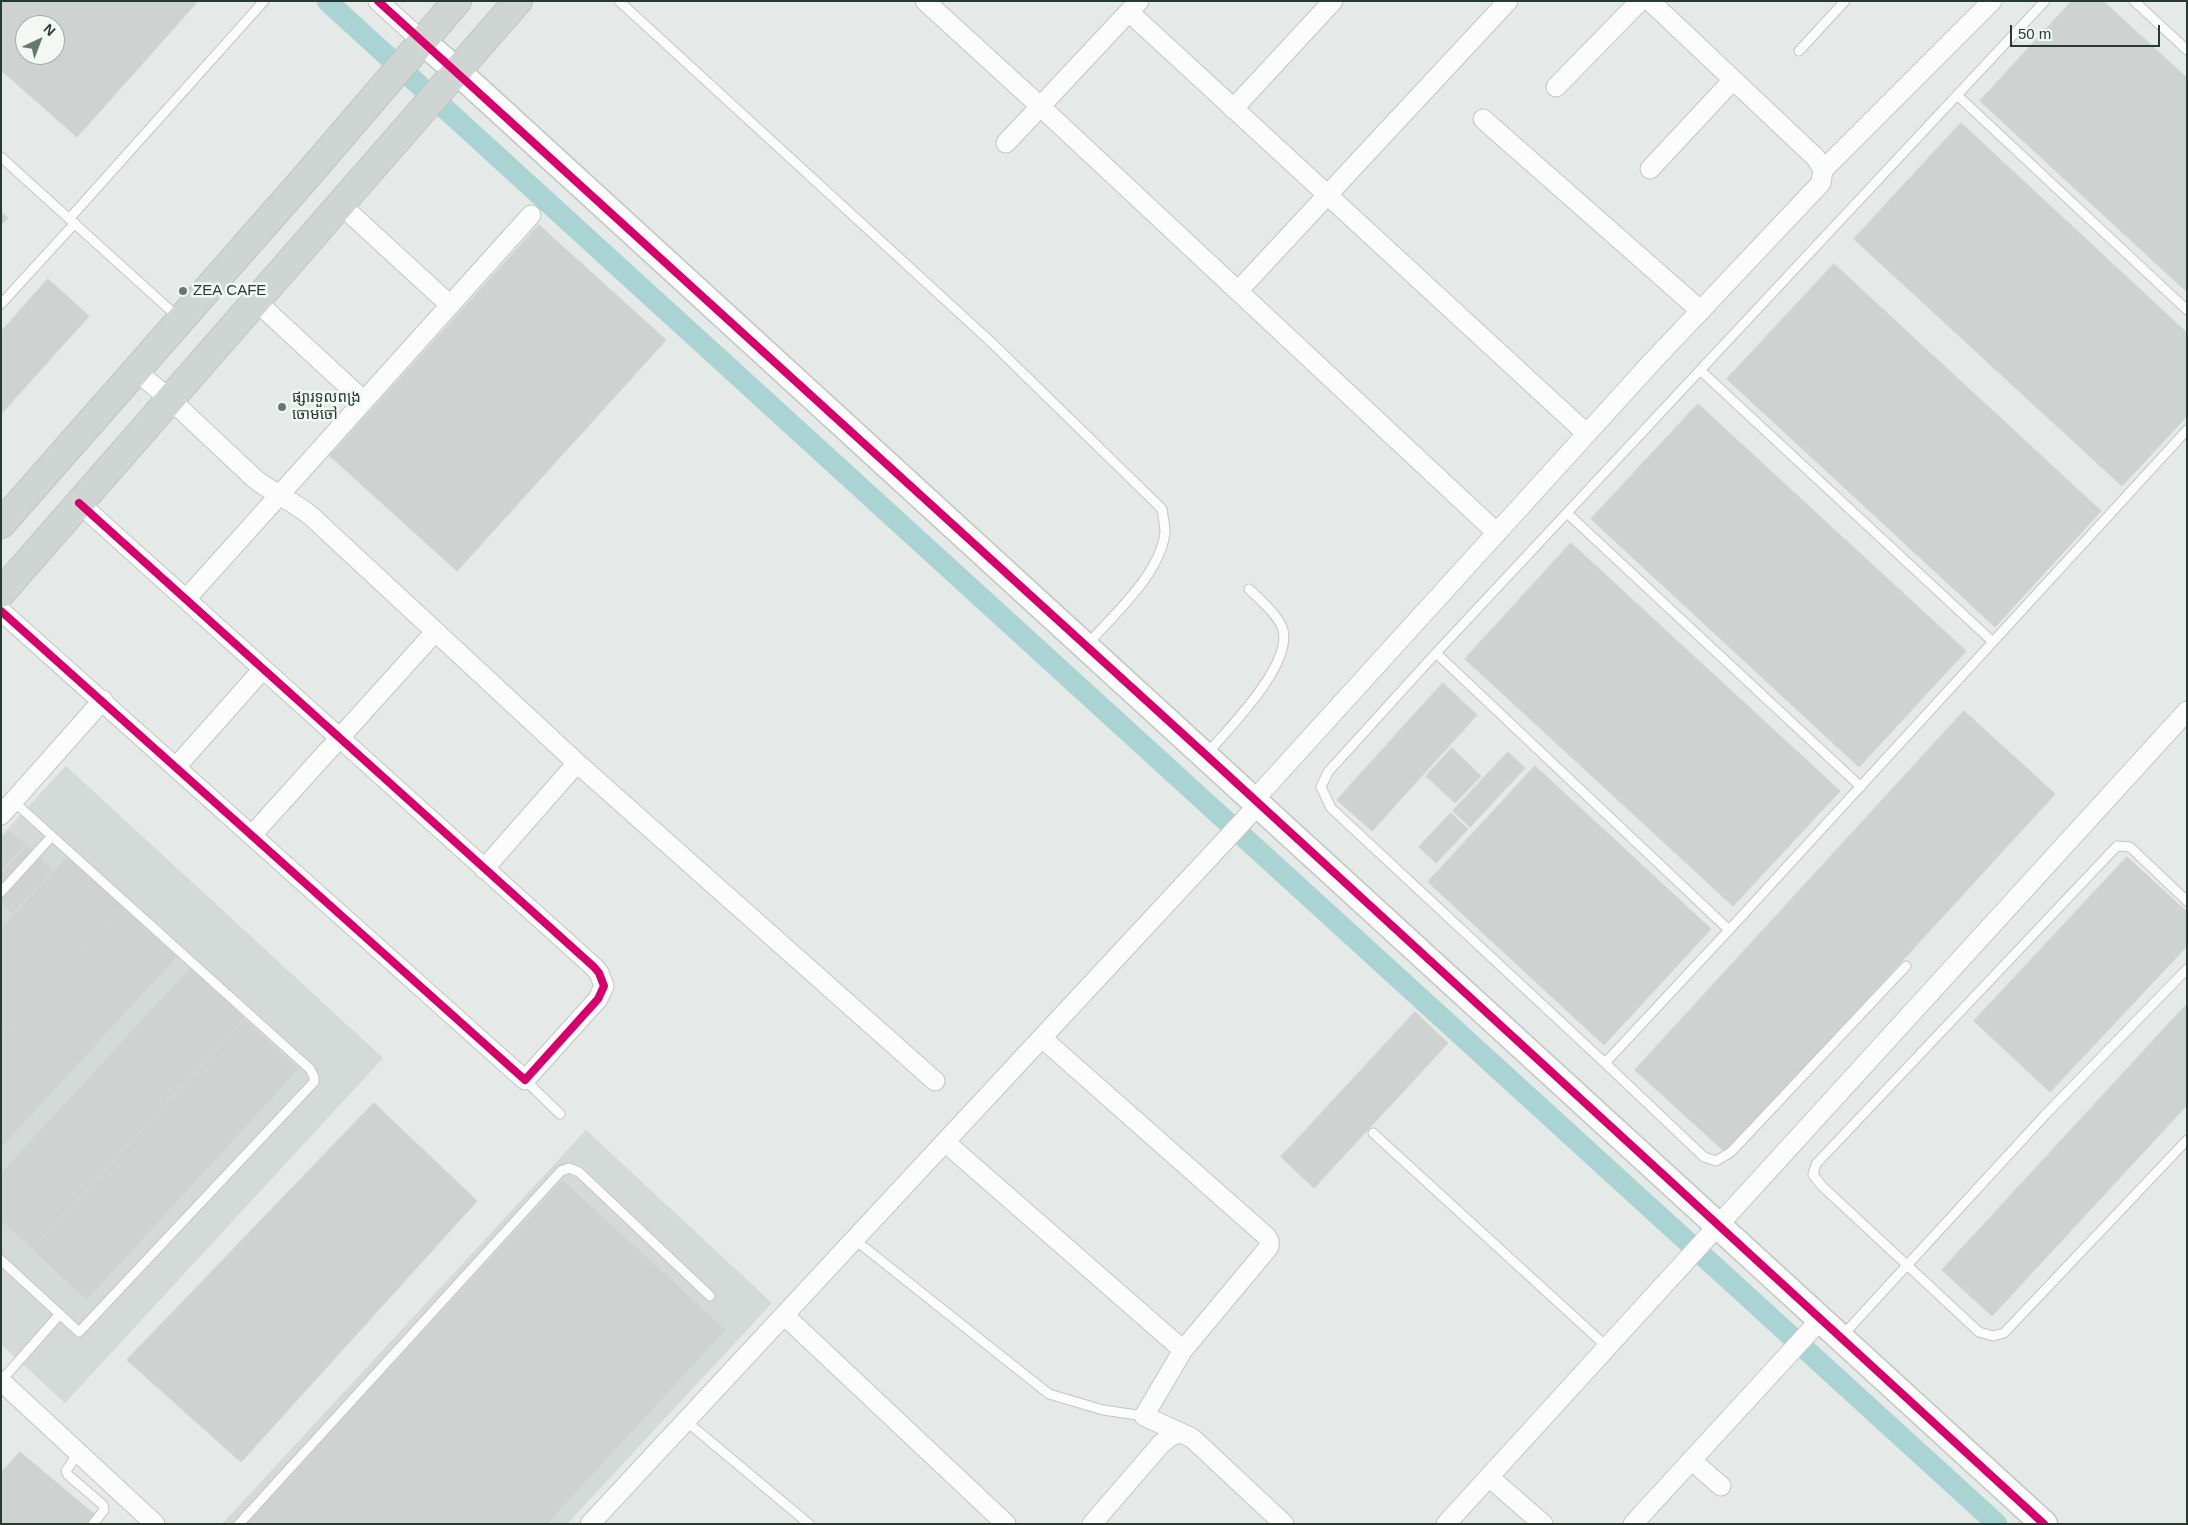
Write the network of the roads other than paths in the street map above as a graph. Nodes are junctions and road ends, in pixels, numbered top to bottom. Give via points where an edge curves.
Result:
1 (264, 1) edge
2 (378, 1) edge
3 (457, 1) edge
4 (518, 1) edge
5 (619, 1) edge
6 (925, 1) edge
7 (1333, 1) edge
8 (1508, 1) edge
9 (1640, 1) edge
10 (1650, 1) edge
11 (1845, 1) edge
12 (1992, 1) edge
13 (2045, 1) edge
14 (2134, 1) edge
15 (1134, 7) edge
16 (2187, 50) edge
17 (1799, 51) dead end
18 (406, 60) junction
19 (1733, 80) junction
20 (1556, 87) dead end
21 (441, 90) junction
22 (1957, 96) junction
23 (1041, 106) junction
24 (1232, 109) junction
25 (1483, 119) dead end
26 (1006, 143) dead end
27 (1, 157) edge
28 (1650, 169) dead end
29 (1823, 170) junction
30 (1327, 194) junction
31 (341, 206) junction
32 (531, 215) dead end
33 (72, 221) junction
34 (1238, 291) junction
35 (257, 302) junction
36 (1, 304) edge
37 (450, 305) junction
38 (2187, 310) edge
39 (1701, 311) junction
40 (181, 320) junction
41 (1700, 370) junction
42 (136, 371) junction
43 (171, 400) junction
44 (364, 401) junction
45 (2187, 430) edge
46 (1587, 434) junction
47 (280, 495) junction
48 (79, 503) junction
49 (1567, 513) junction
50 (1, 524) edge
51 (1497, 533) junction
52 (1250, 590) dead end
53 (1, 593) edge
54 (186, 599) junction
55 (1, 611) edge
56 (434, 632) junction
57 (1993, 642) junction
58 (1086, 646) junction
59 (1436, 653) junction
60 (263, 669) junction
61 (103, 700) junction
62 (2187, 711) edge
63 (339, 738) junction
64 (1206, 755) junction
65 (577, 763) junction
66 (176, 767) junction
67 (1861, 787) junction
68 (5, 802) edge
69 (1249, 813) junction
70 (252, 835) junction
71 (52, 836) junction
72 (484, 869) junction
73 (1, 892) edge
74 (2187, 901) edge
75 (1729, 930) junction
76 (1906, 966) dead end
77 (2187, 968) edge
78 (1042, 1038) junction
79 (1605, 1063) junction
80 (525, 1080) junction
81 (935, 1081) dead end
82 (560, 1114) dead end
83 (1373, 1133) dead end
84 (2187, 1140) edge
85 (945, 1142) junction
86 (1713, 1231) junction
87 (854, 1239) junction
88 (1, 1260) edge
89 (1907, 1265) junction
90 (710, 1296) dead end
91 (60, 1314) junction
92 (784, 1315) junction
93 (1815, 1325) junction
94 (1841, 1337) junction
95 (1606, 1347) junction
96 (1183, 1350) junction
97 (1, 1381) edge
98 (1144, 1416) junction
99 (686, 1421) junction
100 (1180, 1433) junction
101 (78, 1453) junction
102 (1691, 1460) junction
103 (1489, 1477) junction
104 (1721, 1486) dead end
105 (93, 1524) edge
106 (155, 1524) edge
107 (239, 1524) edge
108 (590, 1524) edge
109 (808, 1524) edge
110 (1006, 1524) edge
111 (1092, 1524) edge
112 (1284, 1524) edge
113 (1446, 1524) edge
114 (1542, 1524) edge
115 (1633, 1524) edge
116 (2044, 1524) edge

1 - 33 lane
2 - 18 street
3 - 18 main road
4 - 21 main road
5 - 58 lane via 991,342 1162,509 1165,533 1156,563
6 - 23 street
7 - 24 street
8 - 30 street
9 - 20 street
10 - 19 street
11 - 17 lane
12 - 29 street
13 - 22 lane
14 - 16 lane
15 - 23 street
15 - 24 street
18 - 21 street
18 - 40 main road
19 - 28 street
19 - 29 street via 1816,158
21 - 31 main road
21 - 58 street
22 - 38 lane
22 - 41 lane
23 - 26 street
23 - 34 street
24 - 30 street
25 - 39 street
27 - 33 lane
29 - 39 street via 1821,183
30 - 34 street
30 - 46 street
31 - 35 main road
31 - 37 street
32 - 37 street
33 - 36 lane
33 - 40 lane
34 - 51 street
35 - 43 main road
35 - 44 street
37 - 44 street
39 - 46 street
40 - 42 main road
41 - 49 lane
41 - 57 lane
42 - 43 street
42 - 50 main road
43 - 47 street via 255,479
43 - 48 main road
44 - 47 street
45 - 57 lane
46 - 51 street
47 - 54 street
47 - 56 street via 312,516
48 - 53 main road
48 - 54 street
49 - 59 lane
49 - 67 lane
51 - 69 street
52 - 64 lane via 1282,627 1284,640 1260,693
54 - 60 street
55 - 61 street
56 - 63 street
56 - 65 street
57 - 67 lane
58 - 64 street
59 - 75 lane
59 - 79 lane via 1328,772 1321,786 1332,808
60 - 63 street
60 - 66 street
61 - 66 street
61 - 68 street
62 - 86 street
63 - 70 street
63 - 72 street
64 - 69 street
65 - 72 street
65 - 81 street
66 - 70 street
67 - 75 lane
68 - 71 lane
69 - 78 street
69 - 86 street
70 - 80 street
71 - 73 lane
71 - 91 lane via 306,1066 314,1077 309,1089 79,1332
72 - 80 street via 594,967 604,986 598,999
74 - 89 lane via 2130,847 2117,846 1816,1164 1813,1175 1822,1187
75 - 79 lane
76 - 79 lane via 1731,1152 1716,1161 1704,1157
77 - 89 lane
78 - 85 street
78 - 96 street via 1269,1241 1269,1247
80 - 82 lane
83 - 95 lane
84 - 89 lane via 2004,1332 1993,1336 1979,1332
85 - 87 street
85 - 96 street
86 - 93 street
86 - 95 street
87 - 92 street
87 - 98 lane via 1049,1394 1103,1410
88 - 91 lane
89 - 94 lane
90 - 107 lane via 579,1172 569,1168 561,1171
91 - 97 lane
92 - 99 street
92 - 110 street
93 - 94 street
93 - 102 street
94 - 116 street
95 - 103 street
96 - 98 street
97 - 101 street
98 - 100 street
99 - 108 street
99 - 109 lane
100 - 111 street via 1162,1444
100 - 112 street via 1192,1438
101 - 105 lane via 66,1470 102,1505 104,1510
101 - 106 street
102 - 104 street
102 - 115 street
103 - 113 street
103 - 114 street

